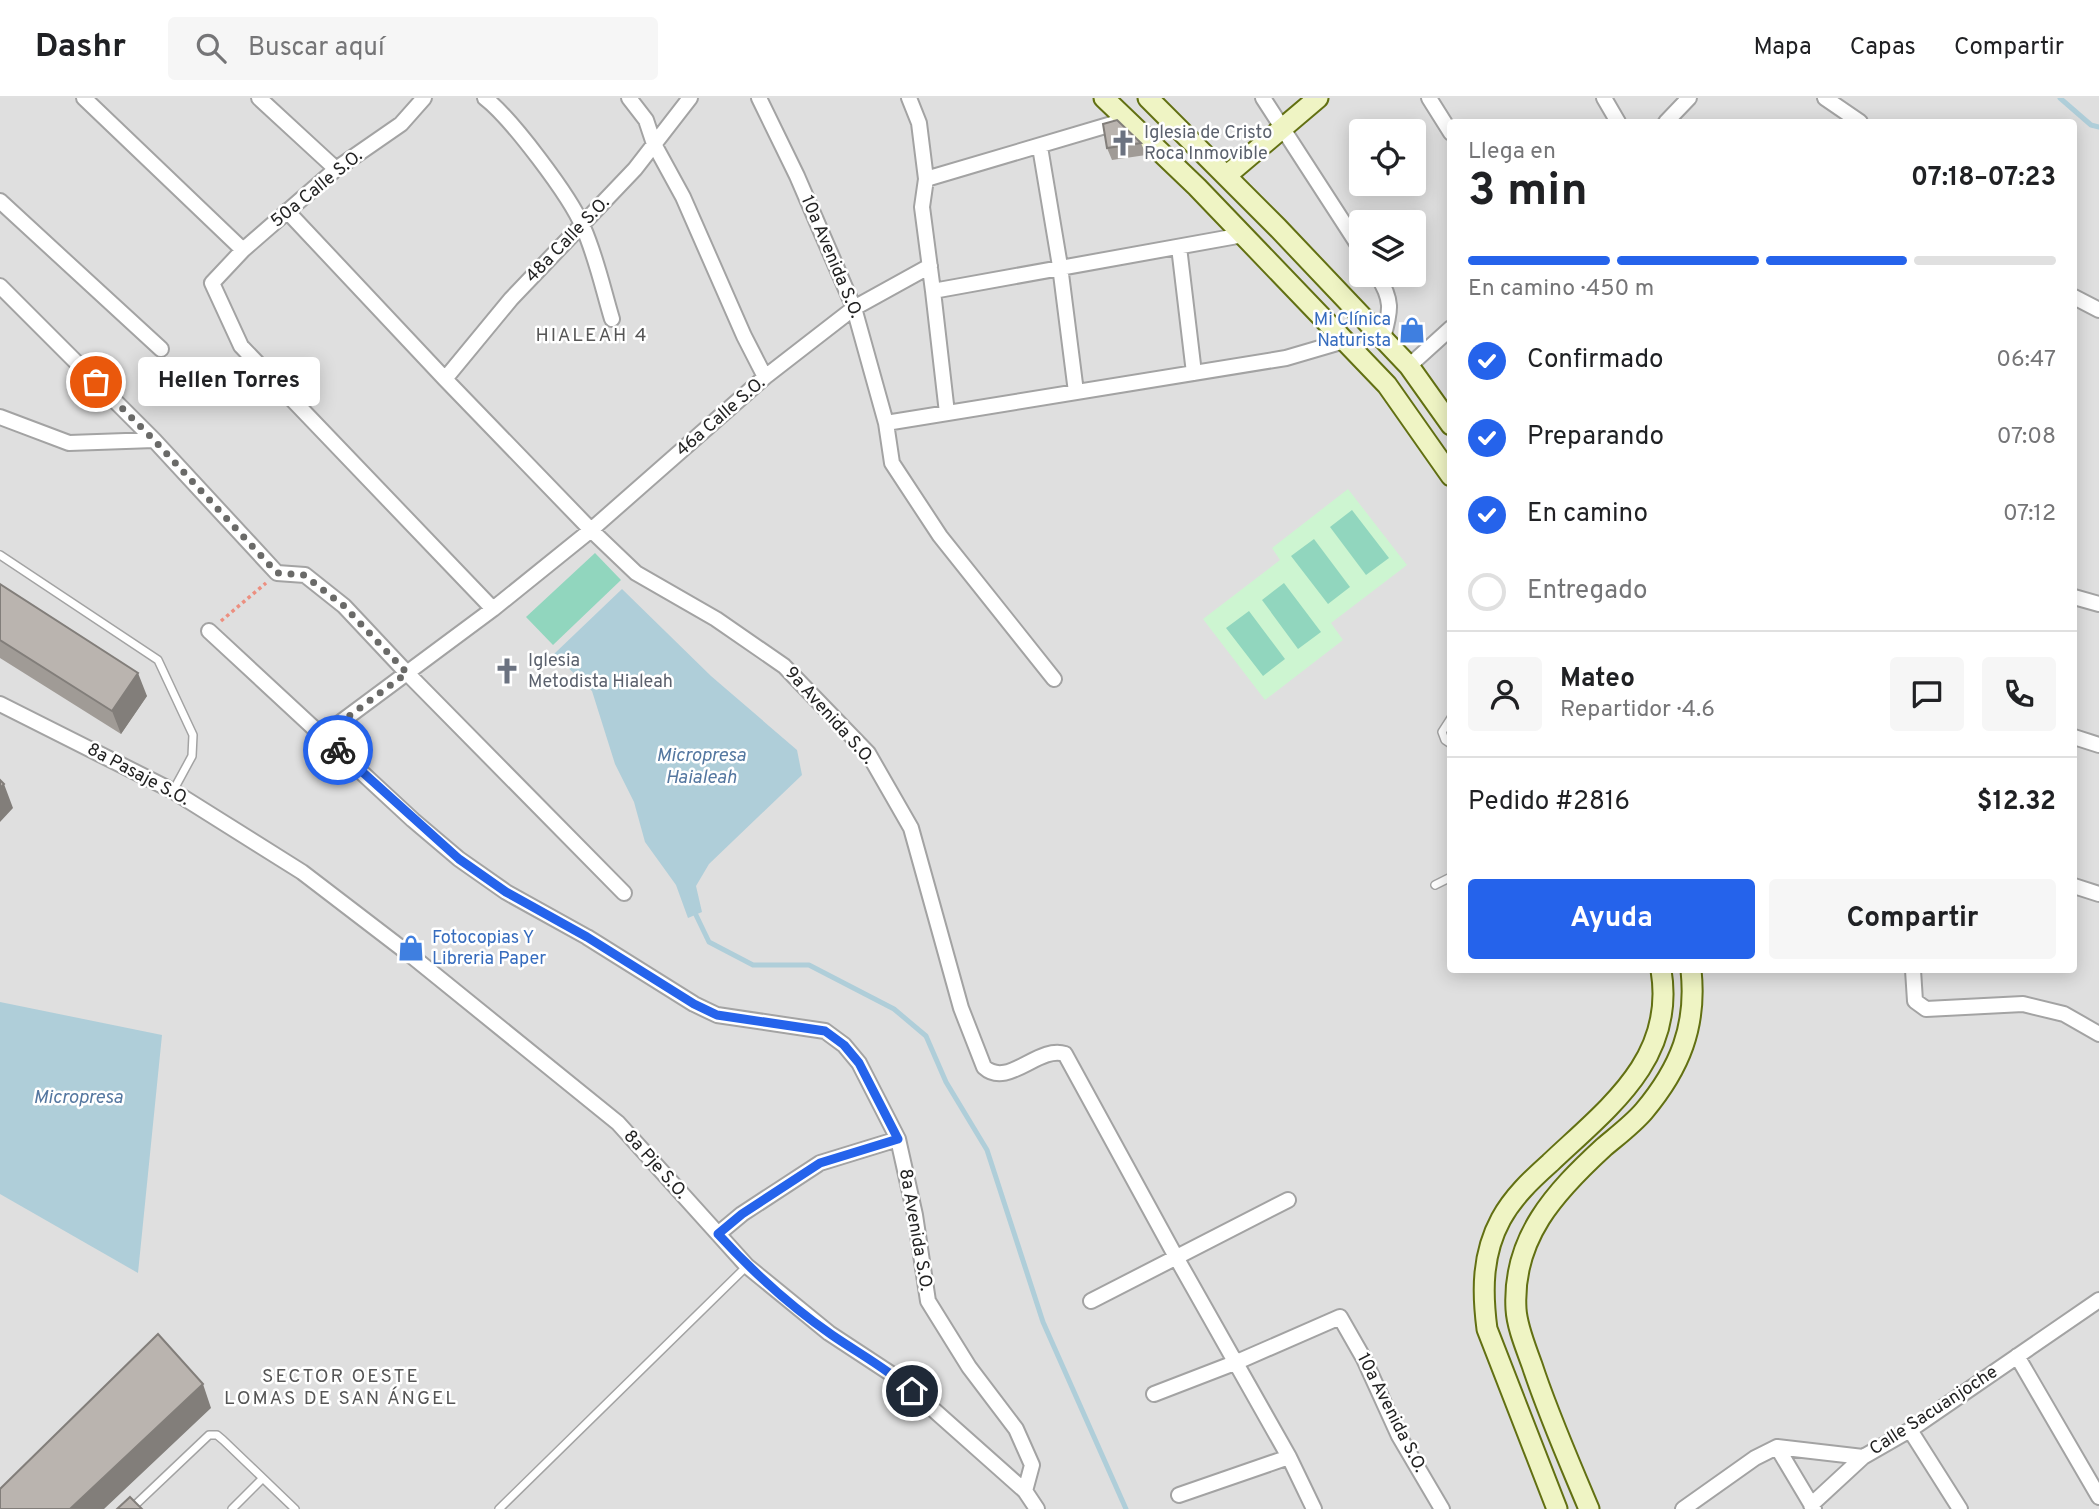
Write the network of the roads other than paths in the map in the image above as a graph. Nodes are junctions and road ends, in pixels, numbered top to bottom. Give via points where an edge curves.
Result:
1 (84, 98) edge
2 (259, 98) edge
3 (424, 98) edge
4 (485, 98) edge
5 (629, 98) edge
6 (690, 98) edge
7 (759, 98) edge
8 (909, 98) edge
9 (1104, 98) edge
10 (1148, 98) edge
11 (1263, 98) edge
12 (1318, 98) edge
13 (1429, 98) edge
14 (1604, 98) edge
15 (1689, 98) edge
16 (1825, 98) edge
17 (1616, 119) edge
18 (1669, 119) edge
19 (1856, 119) edge
20 (1127, 120) junction
21 (1447, 127) edge
22 (1281, 128) junction
23 (654, 144) junction
24 (1040, 147) junction
25 (336, 169) junction
26 (1226, 176) junction
27 (926, 179) junction
28 (0, 201) edge
29 (287, 211) junction
30 (583, 225) junction
31 (1349, 231) edge
32 (1243, 235) junction
33 (1179, 247) junction
34 (243, 250) junction
35 (930, 266) junction
36 (1060, 266) junction
37 (0, 286) edge
38 (1385, 287) edge
39 (933, 291) junction
40 (2077, 299) edge
41 (855, 308) junction
42 (2099, 310) edge
43 (612, 320) dead end
44 (1447, 332) edge
45 (1383, 338) junction
46 (1344, 341) junction
47 (161, 349) dead end
48 (1409, 366) junction
49 (1194, 373) junction
50 (765, 377) junction
51 (444, 379) junction
52 (1076, 392) junction
53 (947, 413) junction
54 (0, 417) edge
55 (1447, 419) edge
56 (886, 423) junction
57 (154, 440) junction
58 (1447, 470) edge
59 (591, 530) junction
60 (0, 555) edge
61 (2077, 598) edge
62 (2099, 604) edge
63 (493, 609) junction
64 (209, 631) road end
65 (407, 673) junction
66 (1054, 679) dead end
67 (0, 704) edge
68 (1447, 725) edge
69 (322, 736) junction
70 (2077, 738) edge
71 (1447, 741) edge
72 (2099, 745) edge
73 (173, 791) junction
74 (272, 854) joint
75 (1447, 879) edge
76 (1436, 885) dead end
77 (2077, 887) edge
78 (624, 893) dead end
79 (2099, 894) edge
80 (1662, 973) edge
81 (1691, 973) edge
82 (1913, 973) edge
83 (2099, 1034) edge
84 (898, 1139) junction
85 (1288, 1200) dead end
86 (718, 1234) junction
87 (1176, 1257) junction
88 (747, 1266) junction
89 (2099, 1300) edge
90 (1091, 1301) dead end
91 (2017, 1356) junction
92 (1237, 1362) junction
93 (1154, 1394) dead end
94 (1910, 1430) junction
95 (1777, 1447) junction
96 (1289, 1457) junction
97 (1863, 1457) junction
98 (262, 1479) junction
99 (1025, 1491) junction
100 (1180, 1495) dead end
101 (2099, 1497) edge
102 (1813, 1507) edge
103 (131, 1509) edge
104 (232, 1509) edge
105 (295, 1509) edge
106 (499, 1509) edge
107 (1037, 1509) edge
108 (1314, 1509) edge
109 (1443, 1509) edge
110 (1557, 1509) edge
111 (1589, 1509) edge
112 (1683, 1509) edge
113 (1960, 1509) edge

1 - 34 street
2 - 25 street
3 - 25 street, 50a Calle S.O. via 401,124
4 - 30 street via 525,142
5 - 23 street via 646,120
6 - 23 street, 48a Calle S.O.
7 - 41 street, 10a Avenida S.O.
8 - 27 street via 919,123
9 - 20 main road
10 - 26 main road
11 - 22 street
12 - 22 main road
13 - 21 street
14 - 17 street
15 - 18 street
16 - 19 street
20 - 24 street
20 - 32 main road
22 - 26 main road
22 - 31 street
23 - 30 street, 48a Calle S.O.
23 - 50 street
24 - 27 street
24 - 36 street
25 - 29 street, 50a Calle S.O.
26 - 45 main road
27 - 35 street via 922,207
28 - 47 street
29 - 34 street, 50a Calle S.O.
29 - 51 street, 9a Avenida S.O.
30 - 43 street
30 - 51 street, 48a Calle S.O. via 511,299
32 - 33 street
32 - 46 main road
33 - 36 street
33 - 49 street
34 - 63 street, 50a Calle S.O. via 212,283 241,346
35 - 39 street
35 - 41 street, 46a Calle S.O.
36 - 39 street
36 - 52 street
37 - 57 street
38 - 45 street via 1390,312
39 - 53 street
40 - 42 street
41 - 50 street, 46a Calle S.O.
41 - 56 street, 10a Avenida S.O.
44 - 48 street
45 - 48 main road
46 - 49 street via 1286,358
46 - 58 main road via 1387,385
48 - 55 main road
49 - 52 street
50 - 59 street, 46a Calle S.O.
51 - 59 street, 9a Avenida S.O.
52 - 53 street
53 - 56 street
54 - 57 street via 69,443
56 - 66 street, 10a Avenida S.O. via 898,474 940,536
57 - 65 street via 277,573 304,575 344,606
59 - 63 street, 46a Calle S.O.
59 - 87 street, 9a Avenida S.O. via 636,573 716,619 784,666 869,754 911,828 961,1007 984,1067 999,1074 1048,1052 1065,1054
60 - 73 lane via 158,660 193,735 192,756
61 - 62 street
63 - 65 street, 46a Calle S.O.
64 - 69 street, 8a Avenida S.O.
65 - 69 street, 46a Calle S.O.
65 - 78 street
67 - 73 street, 8a Pasaje S.O.
68 - 71 lane via 1442,733
69 - 84 street, 8a Avenida S.O. via 459,859 694,1004 717,1015 825,1031 859,1063
70 - 72 street
73 - 74 street, 8a Pasaje S.O.
74 - 86 street, 8a Pje S.O. via 413,957 618,1123
75 - 76 lane
77 - 79 street
80 - 110 main road via 1665,993 1660,1029 1648,1059 1627,1089 1523,1188 1501,1219 1485,1270 1488,1329
81 - 111 main road via 1694,998 1675,1068 1643,1112 1550,1201 1524,1248 1516,1279 1516,1312 1525,1346
82 - 83 street via 1915,1001 1926,1009 2022,1004 2064,1014
84 - 86 street via 820,1163
84 - 99 street, 8a Avenida S.O. via 928,1301 969,1367 1017,1429 1032,1465
85 - 87 street
86 - 88 street, 8a Pje S.O.
87 - 90 street
87 - 92 street
88 - 99 street, 8a Pje S.O. via 829,1333 899,1379
88 - 106 lane
89 - 91 street, Calle Sacuanjoche
91 - 94 street, Calle Sacuanjoche
91 - 101 street
92 - 93 street
92 - 96 street
92 - 109 street, 10a Avenida S.O. via 1340,1317 1399,1436
94 - 97 street, Calle Sacuanjoche
94 - 113 street
95 - 97 street, Calle Sacuanjoche
95 - 102 street
95 - 112 street
96 - 100 street
96 - 108 street
97 - 102 street
98 - 103 lane via 223,1440 209,1435
98 - 104 lane
98 - 105 lane
99 - 107 street

